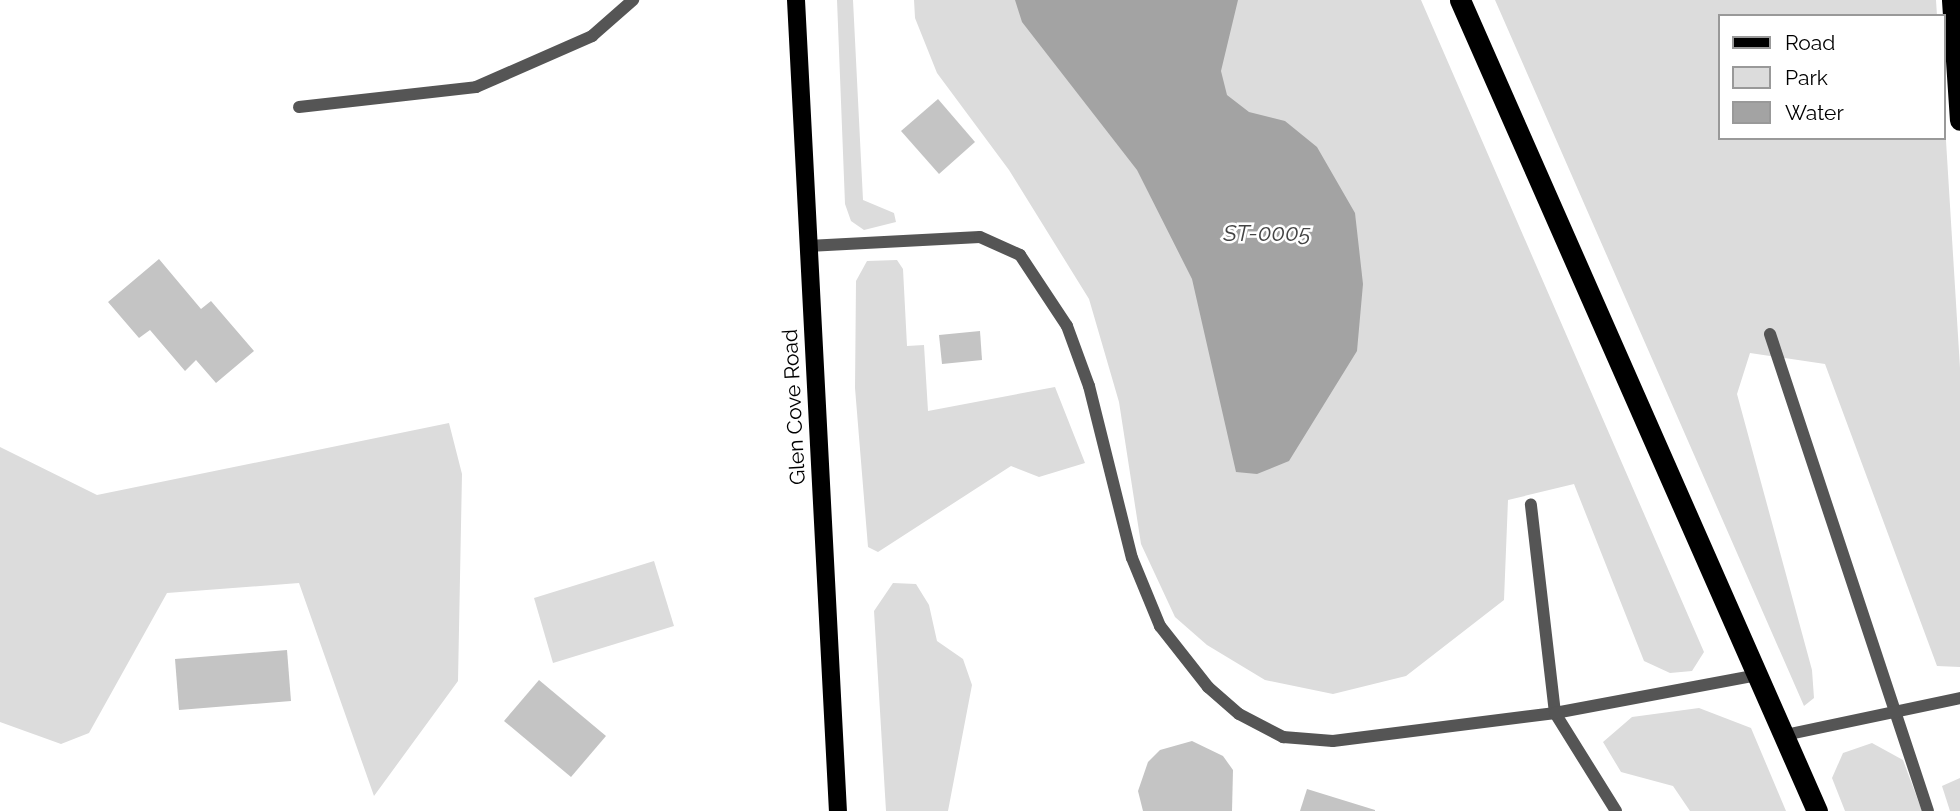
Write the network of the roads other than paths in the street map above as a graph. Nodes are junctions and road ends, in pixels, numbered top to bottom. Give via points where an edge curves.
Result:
1 (632, 0) edge
2 (796, 0) edge
3 (1460, 0) edge
4 (1952, 0) edge
5 (299, 107) dead end
6 (1960, 120) edge
7 (808, 246) junction
8 (1770, 334) dead end
9 (1531, 504) dead end
10 (1758, 675) junction
11 (1960, 698) edge
12 (1894, 712) junction
13 (1555, 713) junction
14 (1785, 735) junction
15 (838, 811) edge
16 (1616, 811) edge
17 (1817, 811) edge
18 (1928, 811) edge

1 - 5 lane via 592,36 476,87
2 - 7 main road, Glen Cove Road
3 - 10 highway
4 - 6 highway
7 - 13 lane via 981,237 1020,255 1067,326 1089,386 1146,599 1181,658 1260,728 1304,741 1333,741
7 - 15 main road, Glen Cove Road
8 - 12 lane
9 - 13 lane
10 - 13 lane
10 - 14 highway
11 - 12 lane
12 - 14 lane
12 - 18 lane
13 - 16 lane
14 - 17 highway

